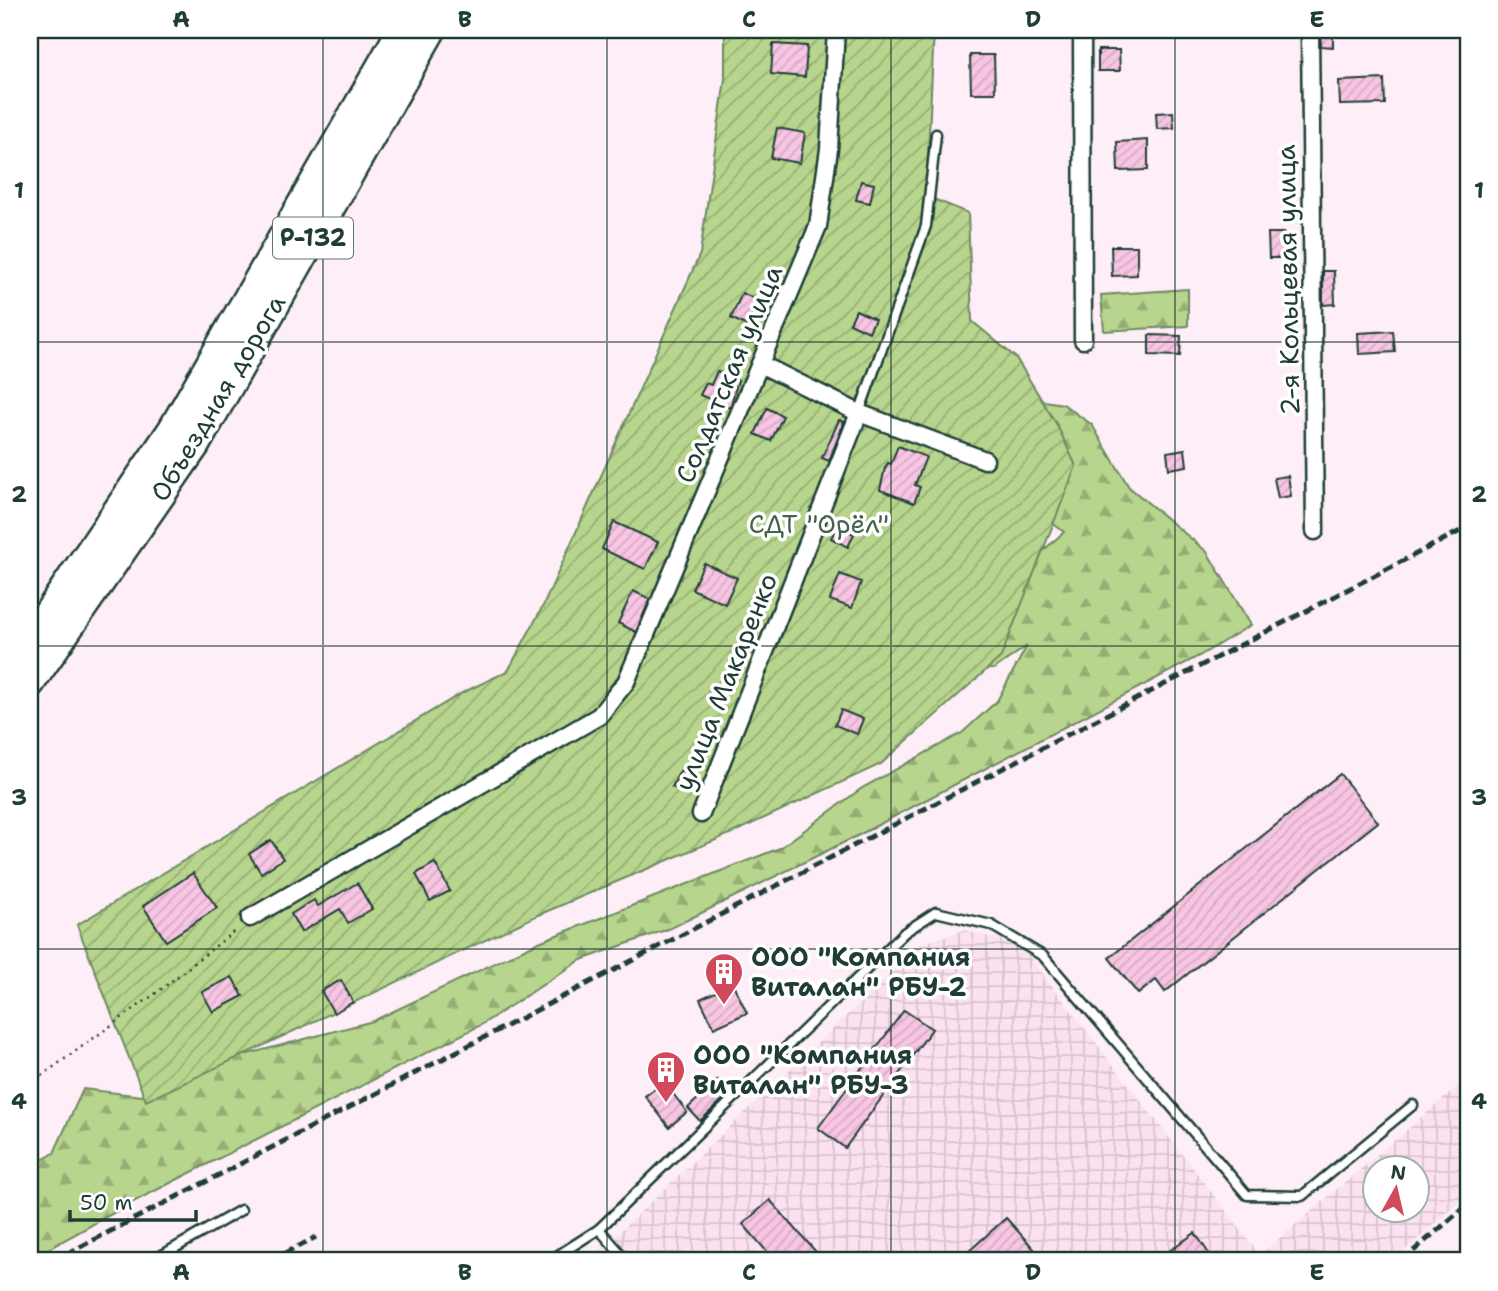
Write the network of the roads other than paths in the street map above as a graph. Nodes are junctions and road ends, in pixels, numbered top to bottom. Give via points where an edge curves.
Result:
1 (402, 30) edge
2 (431, 30) edge
3 (836, 30) edge
4 (1082, 30) edge
5 (1310, 30) edge
6 (936, 134) dead end
7 (1083, 340) dead end
8 (760, 364) junction
9 (859, 413) junction
10 (985, 460) dead end
11 (1315, 531) dead end
12 (30, 640) edge
13 (30, 683) edge
14 (701, 814) dead end
15 (250, 918) road end
16 (1413, 1105) dead end
17 (241, 1210) dead end
18 (599, 1228) junction
19 (152, 1261) edge
20 (549, 1261) edge
21 (627, 1261) edge

1 - 12 highway, Объездная дорога / Р-132 via 173,429
2 - 13 highway, Объездная дорога / Р-132 via 195,445
3 - 8 street, Солдатская улица via 818,226
4 - 7 street
5 - 11 street, 2-я Кольцевая улица
6 - 9 lane via 926,226
8 - 9 street
8 - 15 street, Солдатская улица via 626,682 599,716
9 - 10 street
9 - 14 street, улица Макаренко
16 - 18 lane via 1302,1196 1247,1195 1043,957 991,925 936,912 905,932
17 - 19 lane
18 - 20 lane
18 - 21 lane

